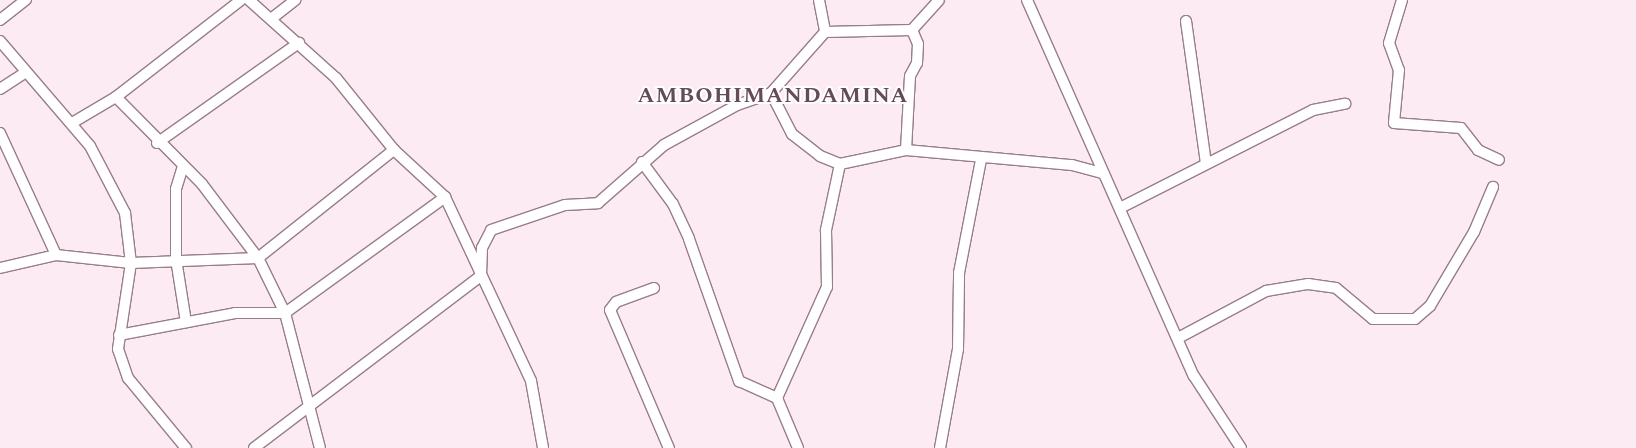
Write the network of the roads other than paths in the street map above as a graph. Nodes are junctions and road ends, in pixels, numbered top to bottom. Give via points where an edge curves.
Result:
1 (26, 0) edge
2 (241, 0) edge
3 (249, 0) edge
4 (294, 0) edge
5 (819, 0) edge
6 (938, 0) edge
7 (1027, 0) edge
8 (1402, 0) edge
9 (271, 19) junction
10 (0, 20) edge
11 (1186, 21) dead end
12 (912, 30) junction
13 (825, 32) junction
14 (0, 41) edge
15 (299, 43) junction
16 (25, 73) junction
17 (0, 89) edge
18 (771, 93) junction
19 (116, 97) junction
20 (1345, 104) dead end
21 (72, 123) junction
22 (0, 134) edge
23 (157, 143) junction
24 (394, 150) junction
25 (906, 150) junction
26 (981, 160) junction
27 (1499, 160) dead end
28 (642, 162) junction
29 (1206, 163) junction
30 (840, 164) junction
31 (183, 166) junction
32 (1101, 173) junction
33 (1493, 187) dead end
34 (445, 197) junction
35 (1120, 208) junction
36 (56, 255) junction
37 (258, 258) junction
38 (176, 259) junction
39 (131, 264) junction
40 (0, 268) edge
41 (481, 276) junction
42 (654, 288) dead end
43 (285, 313) junction
44 (186, 322) junction
45 (119, 336) junction
46 (1180, 337) junction
47 (777, 398) junction
48 (308, 405) junction
49 (186, 448) edge
50 (254, 448) edge
51 (320, 448) edge
52 (543, 448) edge
53 (669, 448) edge
54 (798, 448) edge
55 (940, 448) edge
56 (1241, 448) edge

1 - 10 street
2 - 19 street
3 - 9 street
4 - 9 street
5 - 13 street
6 - 12 street
7 - 32 street via 1072,94
8 - 27 street via 1389,42 1399,70 1394,123 1461,128 1478,150
9 - 15 street
11 - 29 street
12 - 13 street
12 - 25 street via 918,44 917,63 910,76
13 - 18 street
14 - 16 street
15 - 23 street
15 - 24 street via 336,78
16 - 17 street
16 - 21 street
18 - 28 street via 737,105
18 - 30 street via 792,134 820,156
19 - 21 street
19 - 23 street
20 - 29 street via 1313,110
21 - 39 street via 90,146 125,213
22 - 36 street
23 - 31 street
24 - 34 street
24 - 37 street
25 - 26 street
25 - 30 street
26 - 32 street via 1072,165
26 - 55 street via 959,272 958,349
28 - 41 street via 598,203 565,205 491,230 482,248
28 - 47 street via 674,204 739,382
29 - 35 street
30 - 47 street via 826,230 827,287
31 - 37 street via 202,184
31 - 38 street via 176,189
32 - 35 street
33 - 46 street via 1474,232 1430,306 1415,319 1373,319 1336,288 1308,284 1266,291
34 - 41 street
34 - 43 street
35 - 46 street
36 - 39 street
36 - 40 street
37 - 38 street via 225,262
37 - 43 street
38 - 39 street
38 - 44 street
39 - 45 street
41 - 48 street
41 - 52 street via 531,381
42 - 53 street via 616,302 610,310
43 - 44 street via 235,313
43 - 48 street
44 - 45 street
45 - 49 street via 118,349 128,378
46 - 56 street via 1194,376
47 - 54 street
48 - 50 street
48 - 51 street

